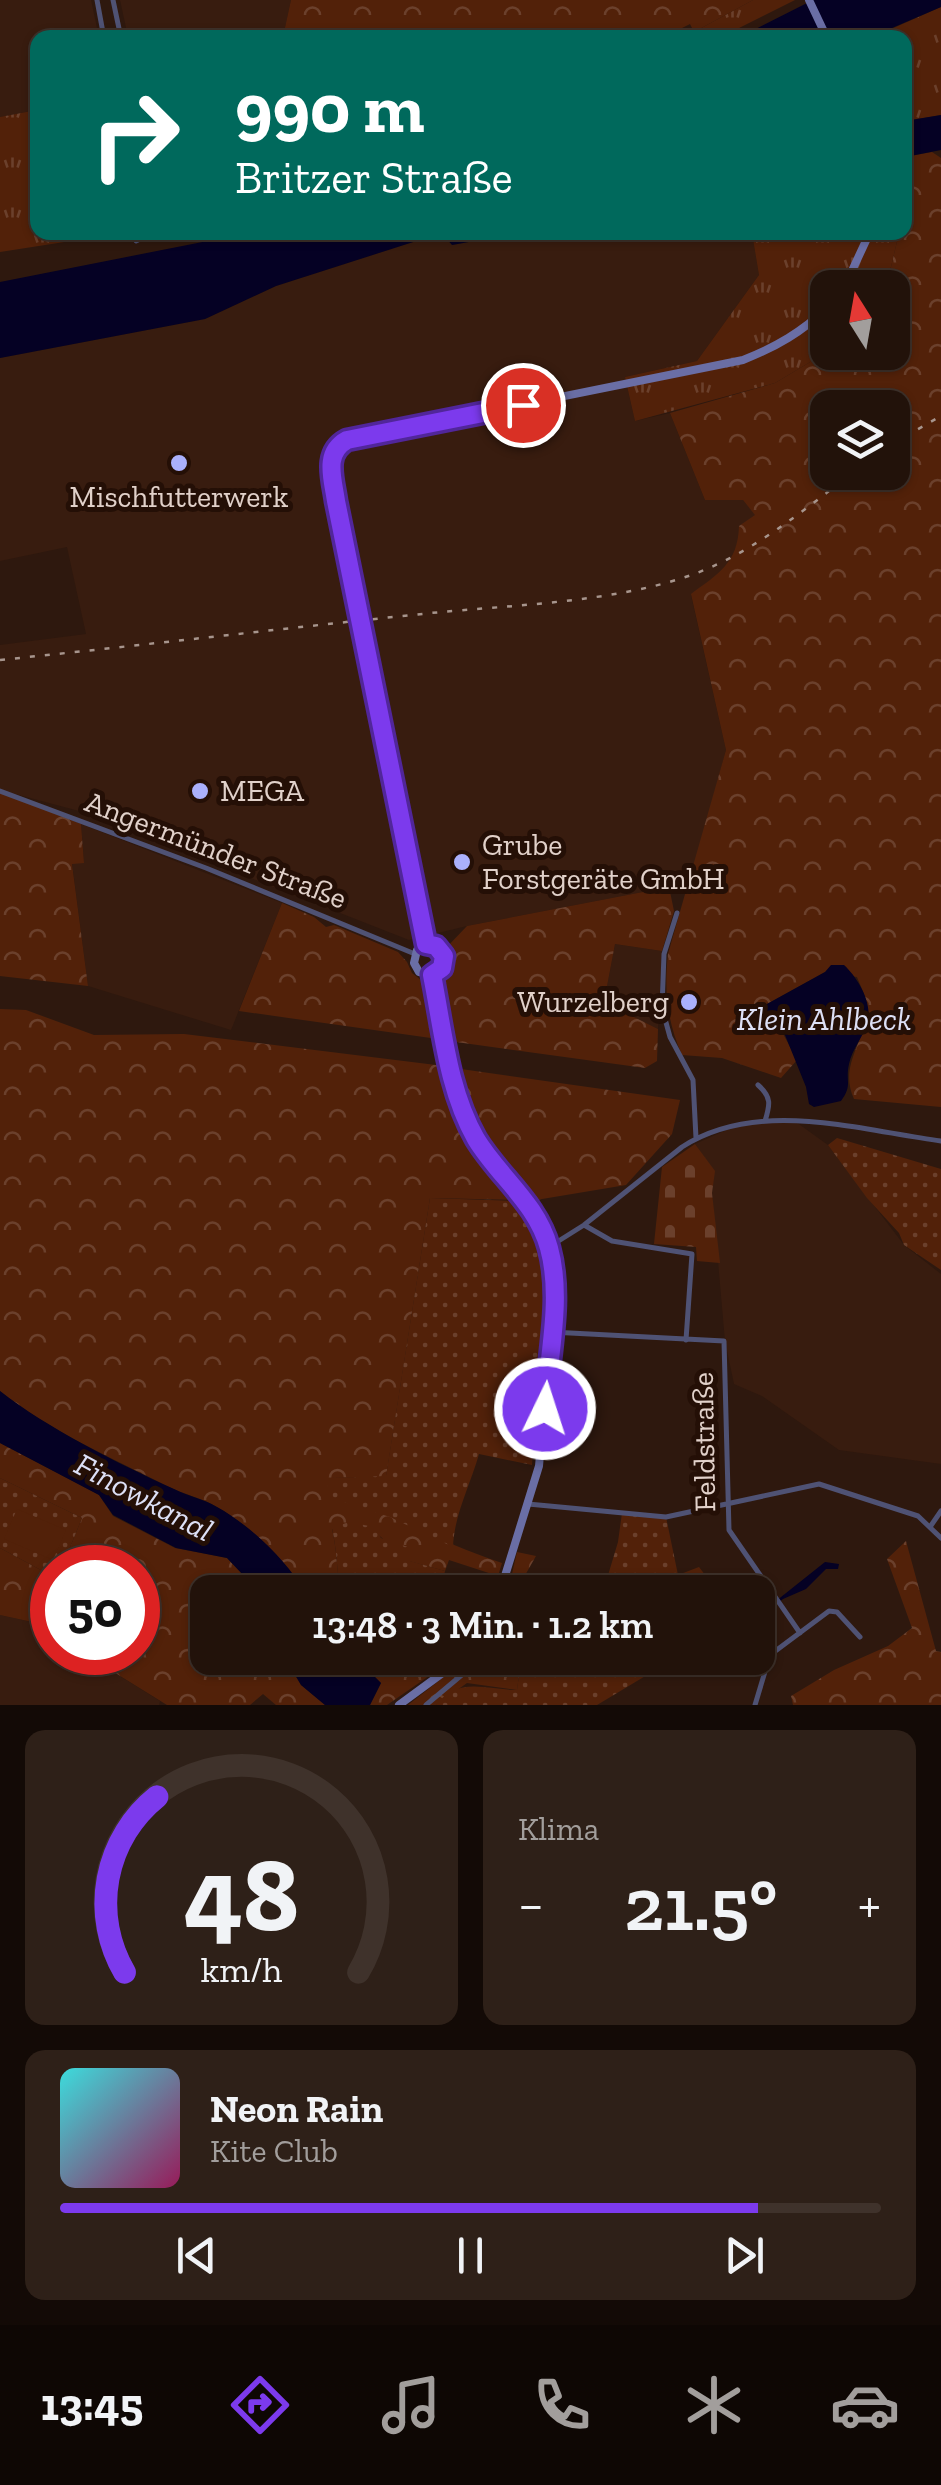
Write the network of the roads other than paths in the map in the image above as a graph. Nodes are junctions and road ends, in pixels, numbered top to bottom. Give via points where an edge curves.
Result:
1 (97, 0) edge
2 (113, 0) edge
3 (810, 0) edge
4 (103, 30) edge
5 (119, 30) edge
6 (823, 30) edge
7 (140, 240) edge
8 (866, 240) edge
9 (136, 242) dead end
10 (852, 270) edge
11 (810, 325) edge
12 (0, 791) edge
13 (677, 913) dead end
14 (426, 944) junction
15 (415, 954) junction
16 (432, 975) junction
17 (758, 1085) dead end
18 (765, 1121) junction
19 (696, 1138) junction
20 (941, 1141) edge
21 (584, 1225) junction
22 (549, 1247) junction
23 (552, 1332) junction
24 (686, 1340) junction
25 (528, 1504) junction
26 (728, 1505) junction
27 (941, 1511) edge
28 (930, 1527) junction
29 (941, 1538) edge
30 (505, 1575) edge
31 (800, 1632) junction
32 (860, 1637) dead end
33 (440, 1675) edge
34 (462, 1675) edge
35 (399, 1705) edge
36 (426, 1705) edge
37 (755, 1705) edge

1 - 4 street
2 - 5 street
3 - 6 main road
7 - 9 street
8 - 10 main road
11 - 14 main road via 743,360 357,438 333,452 336,501
12 - 15 street, Angermünder Straße
13 - 19 street via 664,954 662,1008 693,1080
14 - 15 main road
14 - 16 main road via 444,956
15 - 16 main road via 419,972
16 - 22 main road via 464,1114 479,1144 527,1203
17 - 18 street via 770,1104
18 - 19 street
18 - 20 street
19 - 21 street
21 - 22 street
21 - 24 street via 604,1239 692,1254
22 - 23 main road
23 - 24 street, Feldstraße
23 - 25 main road via 539,1466
24 - 26 street, Feldstraße via 724,1341
25 - 26 street via 666,1517
25 - 30 main road
26 - 28 street via 818,1484 918,1516
26 - 31 street, Feldstraße via 728,1530
27 - 28 street
28 - 29 street
31 - 32 street via 832,1610
31 - 37 street via 770,1655
33 - 35 main road
34 - 36 street

